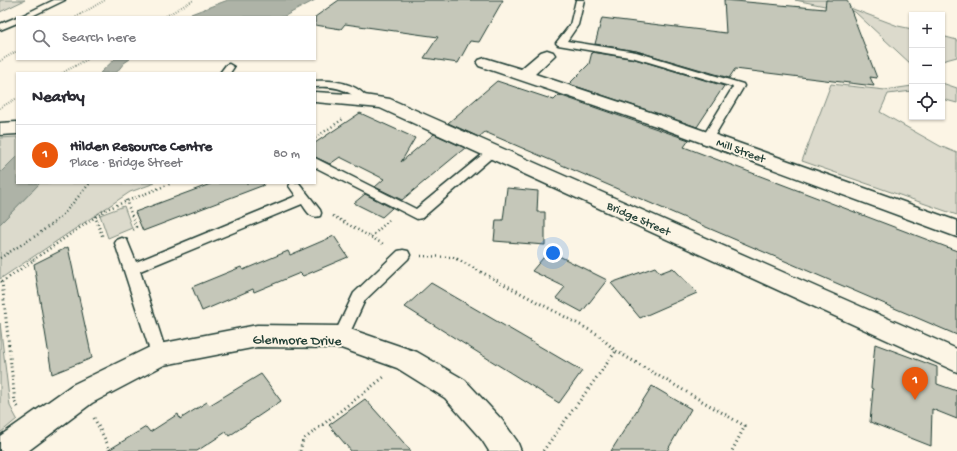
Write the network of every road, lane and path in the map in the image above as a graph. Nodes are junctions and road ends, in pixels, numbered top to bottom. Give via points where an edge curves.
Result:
1 (61, 0) edge
2 (105, 0) edge
3 (194, 0) edge
4 (580, 0) edge
5 (25, 16) edge
6 (78, 16) edge
7 (166, 16) edge
8 (16, 20) edge
9 (0, 27) edge
10 (16, 52) edge
11 (548, 55) dead end
12 (86, 60) edge
13 (0, 61) edge
14 (485, 64) dead end
15 (64, 72) edge
16 (524, 76) junction
17 (316, 84) edge
18 (316, 97) edge
19 (16, 99) edge
20 (364, 100) junction
21 (0, 108) edge
22 (345, 118) dead end
23 (16, 128) edge
24 (0, 129) edge
25 (316, 137) edge
26 (708, 138) junction
27 (492, 152) junction
28 (316, 163) edge
29 (89, 184) edge
30 (169, 184) edge
31 (295, 186) dead end
32 (304, 198) junction
33 (126, 200) junction
34 (315, 213) joint
35 (390, 218) dead end
36 (957, 229) edge
37 (370, 237) junction
38 (122, 243) joint
39 (403, 255) junction
40 (0, 258) edge
41 (132, 269) junction
42 (341, 337) junction
43 (616, 351) junction
44 (158, 356) junction
45 (407, 360) junction
46 (957, 361) edge
47 (82, 394) junction
48 (33, 430) junction
49 (4, 451) edge
50 (111, 451) edge
51 (300, 451) edge
52 (506, 451) edge
53 (543, 451) edge
54 (732, 451) edge

1 - 5 lane
2 - 6 path
3 - 7 path
4 - 26 lane via 574,25 561,43 636,55 739,86
8 - 9 lane
10 - 13 path
11 - 16 street
12 - 15 path
14 - 16 street, Mill Street
16 - 26 street, Mill Street
17 - 20 lane via 343,85
18 - 20 street, Bridge Street
19 - 21 path
20 - 27 street, Bridge Street via 384,103
22 - 25 path
23 - 24 street
26 - 36 street, Mill Street
27 - 28 lane via 417,215
27 - 46 street, Bridge Street
29 - 40 path via 61,217
30 - 33 path
31 - 32 lane
32 - 34 lane
32 - 41 lane
33 - 38 path via 136,227
33 - 48 path via 95,216 2,282 15,402
34 - 37 path via 328,213
35 - 37 path
37 - 39 path
38 - 41 lane
39 - 42 lane via 359,297
39 - 43 path via 454,257 597,334
41 - 44 lane
42 - 44 street, Glenmore Drive via 257,336
42 - 45 street, Glenmore Drive
43 - 53 path
43 - 54 path via 745,426
44 - 47 street, Glenmore Drive
45 - 51 path via 303,440
45 - 52 street, Glenmore Drive via 455,389 492,430
47 - 48 street, Glenmore Drive
47 - 50 path
48 - 49 street, Glenmore Drive

